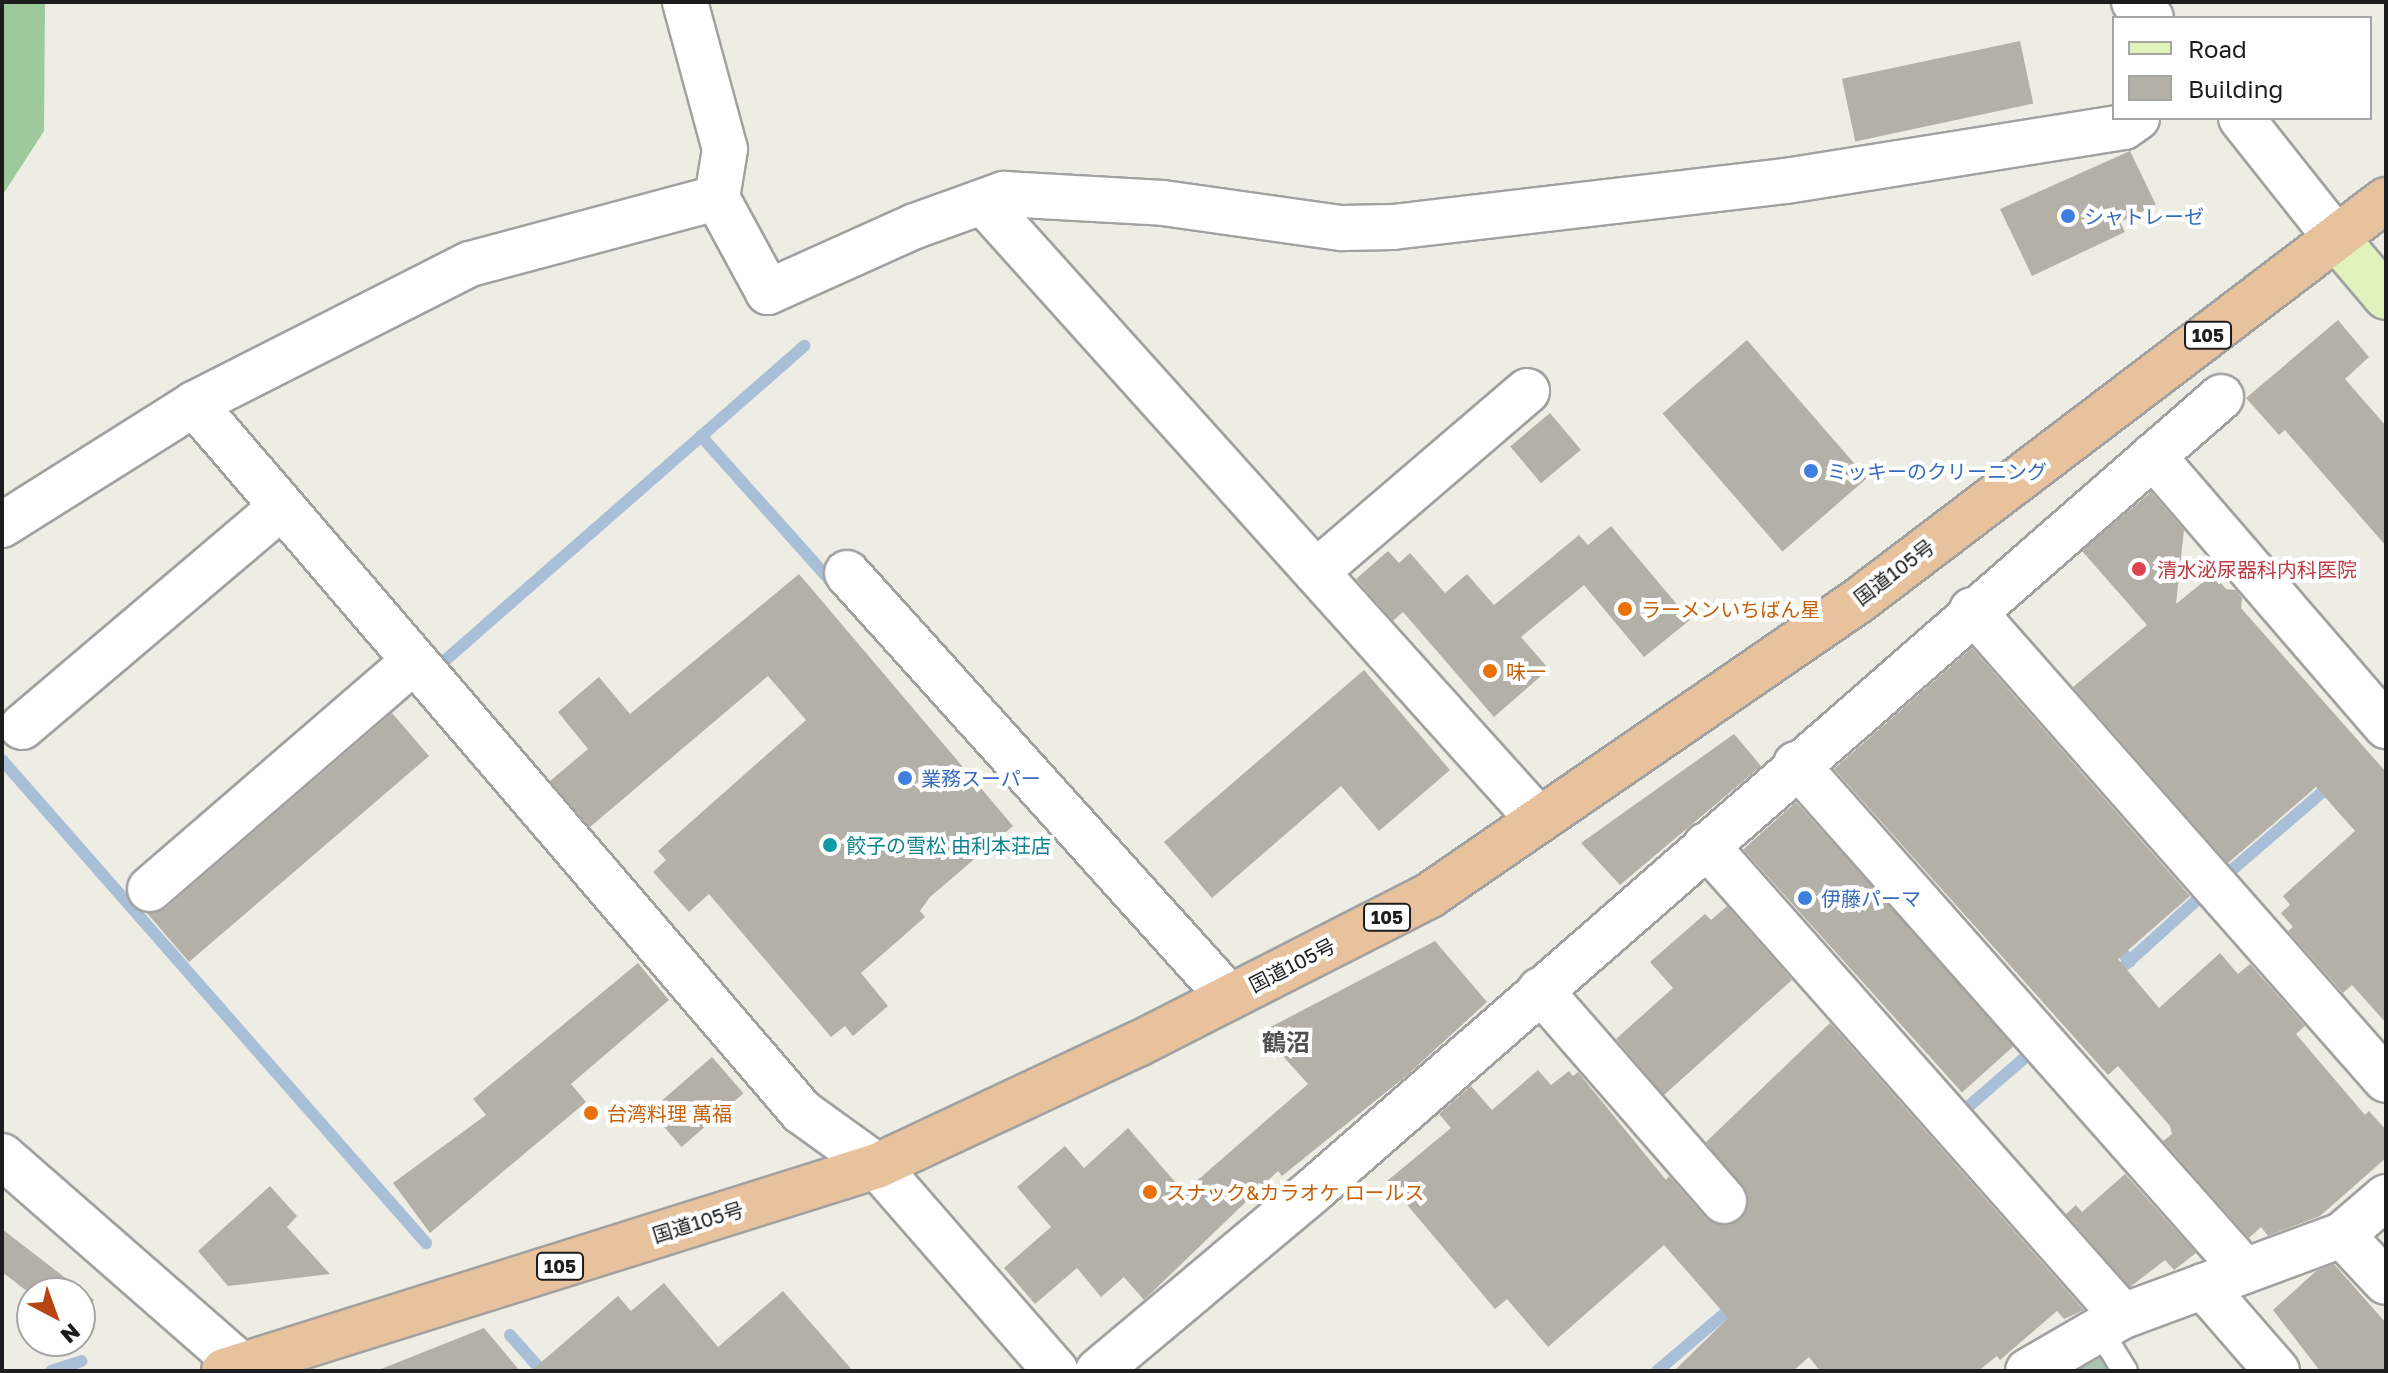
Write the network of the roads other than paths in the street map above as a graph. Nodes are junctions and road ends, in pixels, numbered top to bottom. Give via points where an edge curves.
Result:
1 (685, 2) edge
2 (2134, 2) edge
3 (2149, 16) edge
4 (2134, 120) edge
5 (2243, 120) edge
6 (717, 198) junction
7 (2386, 200) edge
8 (983, 202) junction
9 (2337, 239) junction
10 (2386, 297) edge
11 (1527, 391) dead end
12 (2221, 397) dead end
13 (194, 404) junction
14 (2153, 456) junction
15 (280, 508) junction
16 (2, 525) edge
17 (1316, 572) junction
18 (847, 573) dead end
19 (1972, 610) junction
20 (413, 662) junction
21 (2386, 726) edge
22 (22, 727) dead end
23 (1796, 764) junction
24 (1539, 820) junction
25 (1706, 845) junction
26 (150, 889) dead end
27 (1540, 990) junction
28 (1229, 997) junction
29 (2386, 1080) edge
30 (2, 1156) edge
31 (877, 1166) junction
32 (2386, 1197) edge
33 (1724, 1201) dead end
34 (2342, 1235) junction
35 (2245, 1271) junction
36 (2386, 1282) edge
37 (2203, 1286) junction
38 (2111, 1322) junction
39 (238, 1369) edge
40 (1056, 1371) edge
41 (1098, 1371) edge
42 (2028, 1371) edge
43 (2125, 1371) edge
44 (2277, 1371) edge

1 - 6 street via 725,149
2 - 3 street
4 - 8 street via 2124,127 1786,181 1393,227 1342,228 1147,202 1004,194
5 - 9 street
6 - 8 street via 768,292 915,226
6 - 13 street via 470,264
7 - 9 highway, 国道105号 / 105
8 - 17 street
9 - 10 main road
9 - 24 highway, 国道105号 / 105 via 1858,601
11 - 17 street
12 - 14 street
13 - 15 street
13 - 16 street
14 - 19 street
14 - 21 street
15 - 20 street
15 - 22 street
17 - 24 street
18 - 28 street
19 - 23 street
19 - 29 street
20 - 26 street
20 - 31 street via 802,1112
23 - 25 street
23 - 35 street
24 - 28 highway, 国道105号 / 105 via 1430,895
25 - 27 street
25 - 38 street
27 - 33 street
27 - 41 street
28 - 31 highway, 国道105号 / 105
30 - 39 street
31 - 39 highway, 国道105号 / 105
31 - 40 street
32 - 34 street
34 - 35 street
34 - 36 street
35 - 37 street
37 - 38 street
37 - 44 street
38 - 42 street
38 - 43 lane

